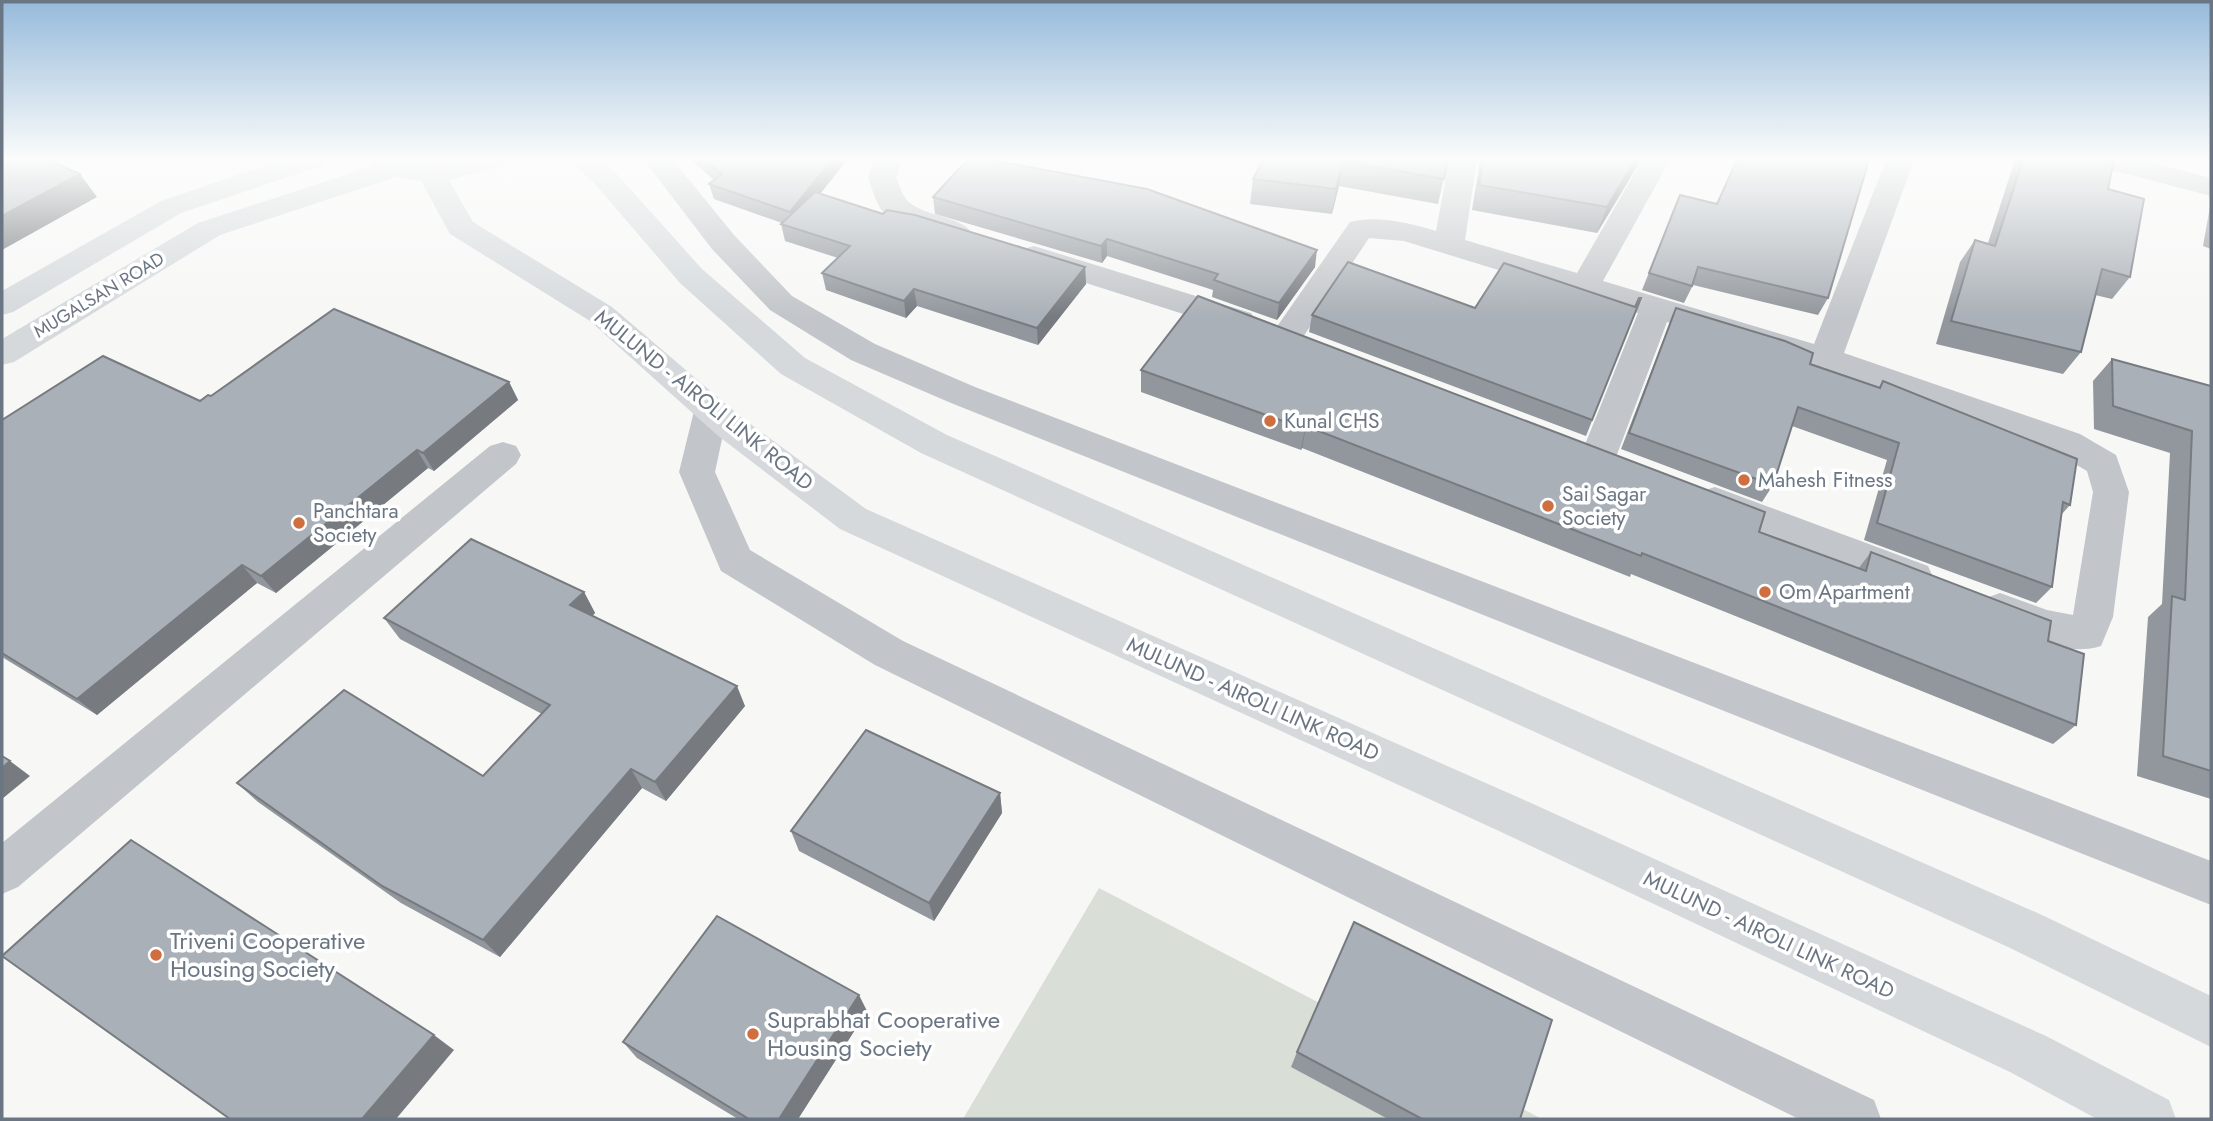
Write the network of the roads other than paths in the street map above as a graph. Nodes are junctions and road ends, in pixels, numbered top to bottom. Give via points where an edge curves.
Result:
1 (162, 212) edge
2 (261, 212) edge
3 (446, 212) edge
4 (635, 212) edge
5 (699, 212) edge
6 (904, 212) edge
7 (1454, 212) edge
8 (1627, 212) edge
9 (1880, 212) edge
10 (1449, 243) junction
11 (1586, 285) junction
12 (2, 304) edge
13 (1657, 307) junction
14 (2, 354) edge
15 (1825, 359) junction
16 (711, 411) junction
17 (503, 455) dead end
18 (1598, 457) edge
19 (1687, 491) edge
20 (2, 872) edge
21 (2211, 883) edge
22 (2211, 1023) edge
23 (1855, 1119) edge
24 (2150, 1119) edge

1 - 12 main road, MUGALSAN ROAD
2 - 14 main road, MUGALSAN ROAD via 209,229
3 - 16 main road, MULUND - AIROLI LINK ROAD via 461,228 601,314
4 - 22 main road via 691,276 793,366 934,443 2025,931
5 - 21 street via 781,303 863,352 962,395
6 - 10 street via 920,221 1217,312 1298,343 1361,228 1407,232
7 - 10 street
8 - 11 street
9 - 15 street
10 - 11 street
11 - 13 street
13 - 15 street
13 - 18 street
15 - 19 street via 2067,443 2103,464 2110,492 2094,617 2087,634 2043,626
16 - 23 street via 697,472 735,561 889,653
16 - 24 main road, MULUND - AIROLI LINK ROAD via 853,519 1516,817 2028,1054
17 - 20 street

